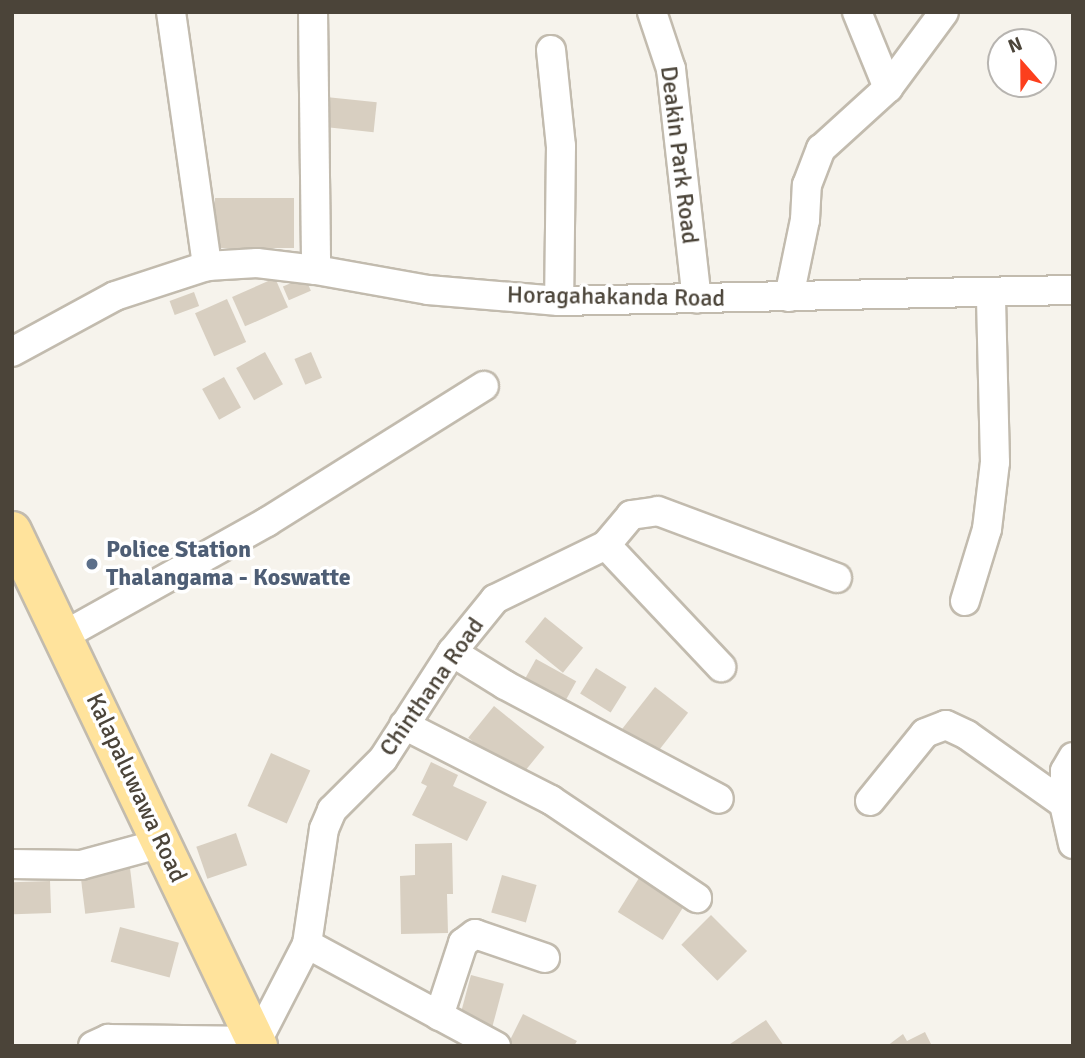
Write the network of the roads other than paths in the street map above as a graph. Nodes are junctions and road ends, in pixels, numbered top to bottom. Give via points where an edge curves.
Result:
1 (171, 12) edge
2 (313, 12) edge
3 (652, 12) edge
4 (857, 12) edge
5 (944, 12) edge
6 (551, 50) dead end
7 (887, 88) junction
8 (207, 266) junction
9 (316, 270) junction
10 (1073, 290) edge
11 (991, 294) junction
12 (789, 297) junction
13 (697, 299) junction
14 (559, 301) junction
15 (12, 352) edge
16 (484, 386) dead end
17 (12, 531) edge
18 (606, 545) junction
19 (837, 578) dead end
20 (965, 601) dead end
21 (63, 636) junction
22 (452, 652) junction
23 (721, 667) dead end
24 (404, 725) junction
25 (1073, 757) edge
26 (719, 799) dead end
27 (870, 801) dead end
28 (1064, 804) junction
29 (162, 843) junction
30 (1073, 844) edge
31 (12, 864) edge
32 (697, 898) dead end
33 (307, 944) junction
34 (545, 958) dead end
35 (439, 1016) junction
36 (258, 1044) edge
37 (93, 1046) edge
38 (496, 1046) edge

1 - 8 street
2 - 9 street
3 - 13 street, Deakin Park Road via 671,69
4 - 7 street
5 - 7 street
6 - 14 street via 561,146
7 - 12 street via 821,149 807,185 805,220
8 - 9 street, Horagahakanda Road via 257,263
8 - 15 street, Horagahakanda Road via 115,296
9 - 14 street, Horagahakanda Road via 428,290
10 - 11 street, Horagahakanda Road
11 - 12 street, Horagahakanda Road
11 - 20 street via 995,462 987,529
12 - 13 street, Horagahakanda Road
13 - 14 street, Horagahakanda Road
16 - 21 street via 267,522
17 - 21 main road, Kalapaluwawa Road
18 - 19 street, Chinthana Road via 631,515 658,511
18 - 22 street, Chinthana Road via 495,599
18 - 23 street
21 - 29 main road, Kalapaluwawa Road
22 - 24 street, Chinthana Road
22 - 26 street
24 - 32 street via 551,800
24 - 33 street, Chinthana Road via 383,759 332,810 324,830
25 - 28 street via 1065,771
27 - 28 street via 925,733 946,725
28 - 30 street
29 - 31 street via 81,865
29 - 36 main road, Kalapaluwawa Road
33 - 35 street
33 - 36 street, Chinthana Road
34 - 35 street via 475,934 463,943
35 - 38 street
36 - 37 street via 108,1039

